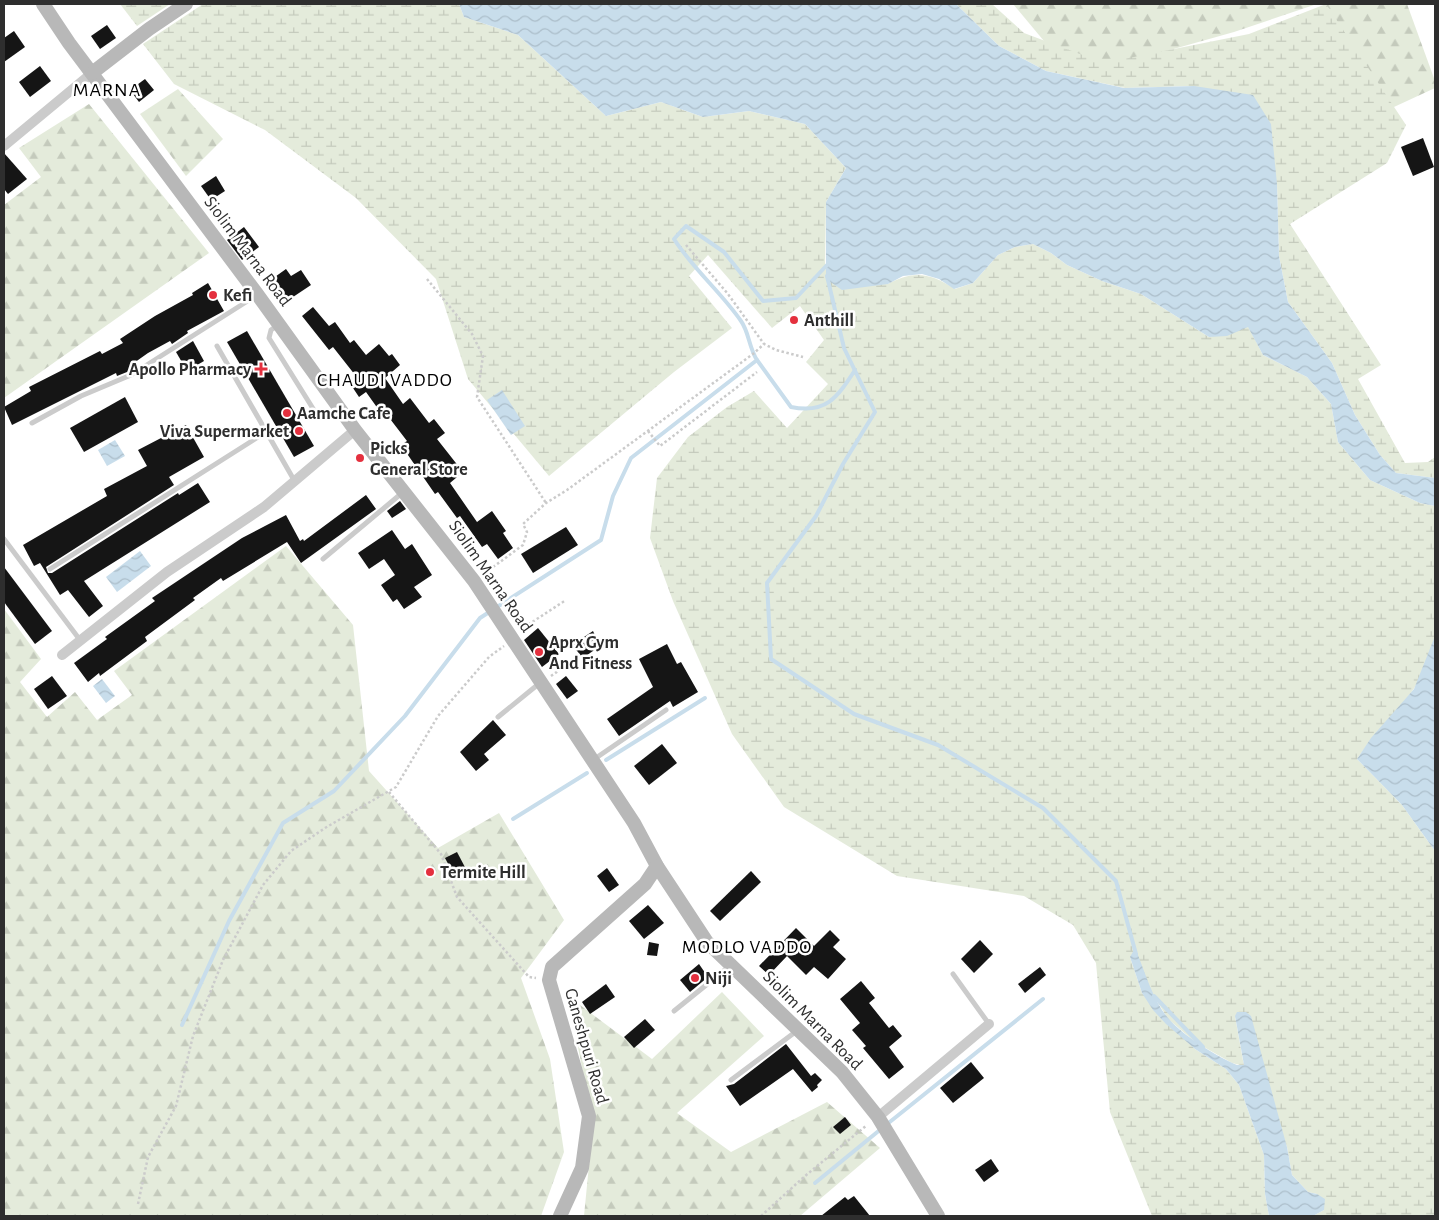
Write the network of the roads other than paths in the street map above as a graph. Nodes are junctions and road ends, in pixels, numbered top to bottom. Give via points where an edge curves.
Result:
1 (44, 4) edge
2 (186, 4) edge
3 (92, 74) junction
4 (4, 146) edge
5 (257, 294) junction
6 (279, 324) junction
7 (217, 346) dead end
8 (339, 407) junction
9 (32, 424) dead end
10 (355, 430) junction
11 (266, 432) junction
12 (294, 480) junction
13 (405, 491) junction
14 (4, 539) edge
15 (323, 559) dead end
16 (50, 569) dead end
17 (80, 641) junction
18 (62, 655) dead end
19 (541, 682) junction
20 (666, 710) dead end
21 (498, 717) dead end
22 (592, 760) junction
23 (657, 866) junction
24 (731, 965) junction
25 (953, 974) dead end
26 (674, 1011) dead end
27 (989, 1024) joint
28 (798, 1030) junction
29 (731, 1080) dead end
30 (878, 1117) junction
31 (560, 1216) edge
32 (938, 1216) edge

1 - 3 main road, Siolim Marna Road
2 - 3 main road via 148,29
3 - 4 street
3 - 5 main road, Siolim Marna Road
5 - 6 main road, Siolim Marna Road
5 - 9 lane via 131,375 81,396
6 - 8 main road, Siolim Marna Road
6 - 8 lane via 271,330 269,338 316,415 327,415
7 - 11 lane
8 - 10 main road, Siolim Marna Road
10 - 12 street
10 - 13 main road, Siolim Marna Road
11 - 12 lane
11 - 16 lane
12 - 17 street via 264,507 166,572
13 - 15 lane
13 - 19 main road, Siolim Marna Road via 474,580
14 - 17 lane
17 - 18 street
19 - 21 lane
19 - 22 main road, Siolim Marna Road
20 - 22 lane
22 - 23 main road, Siolim Marna Road via 634,823
23 - 24 main road, Siolim Marna Road via 707,942
23 - 31 main road, Ganeshpuri Road via 645,884 552,967 549,980 589,1116 582,1168
24 - 26 lane
24 - 28 main road, Siolim Marna Road
25 - 27 lane
27 - 30 street
28 - 29 lane
28 - 30 main road, Siolim Marna Road via 842,1072
30 - 32 main road, Siolim Marna Road

